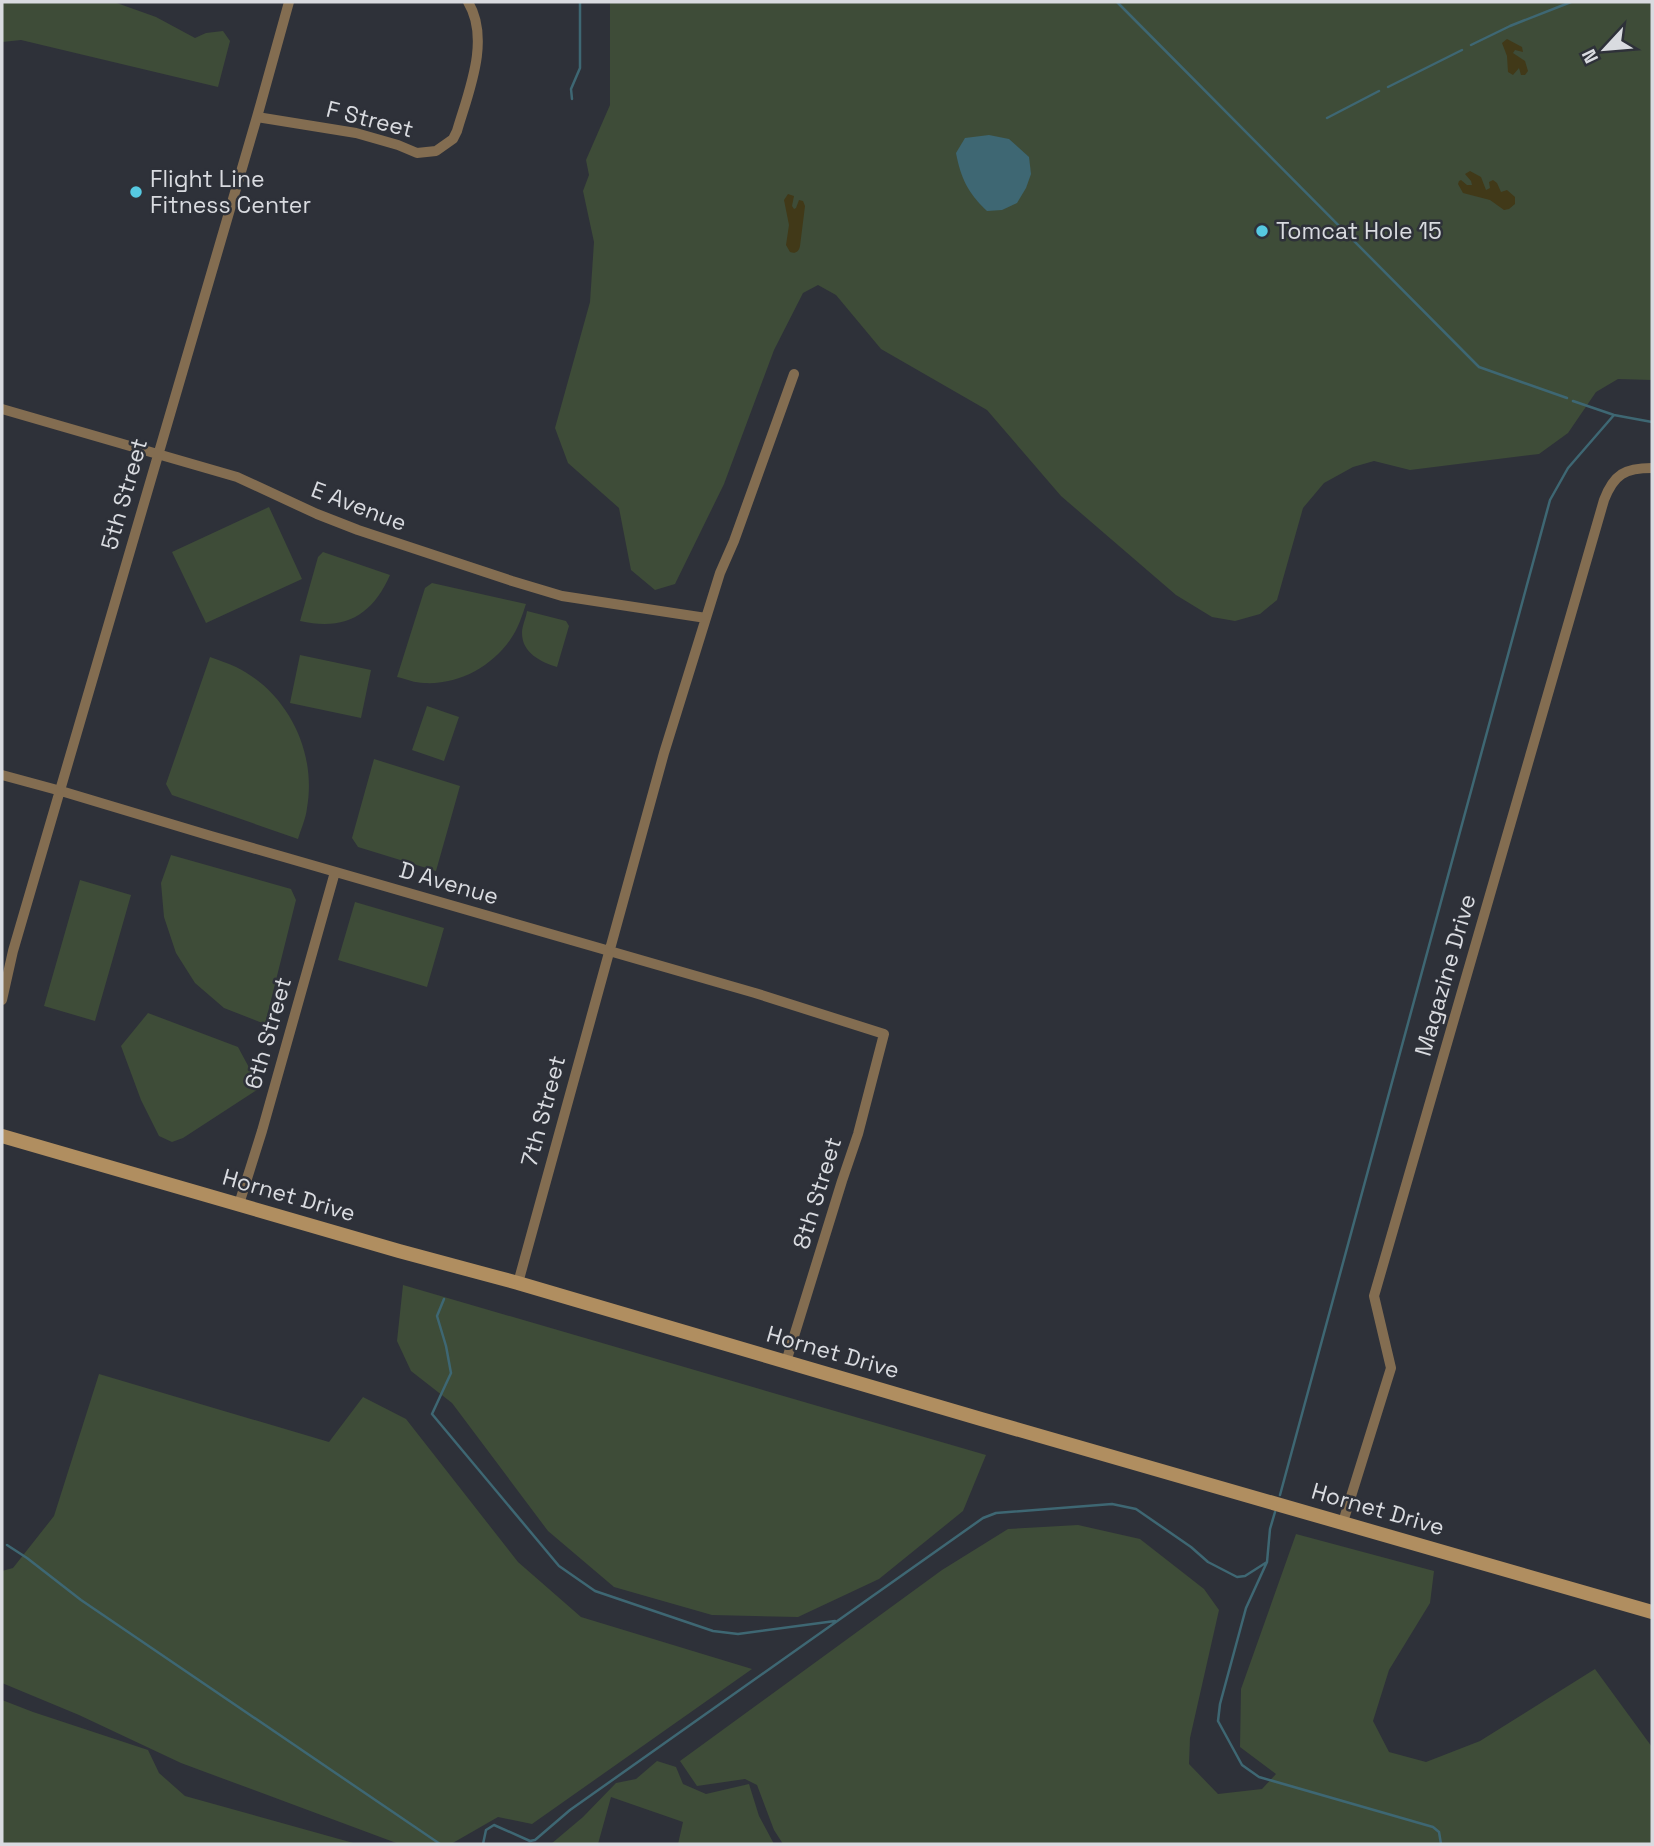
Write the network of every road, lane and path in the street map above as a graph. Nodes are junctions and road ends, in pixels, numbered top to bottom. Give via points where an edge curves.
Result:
1 (289, 2) edge
2 (468, 2) edge
3 (257, 117) junction
4 (794, 374) dead end
5 (2, 409) edge
6 (157, 454) junction
7 (1652, 468) edge
8 (706, 618) junction
9 (2, 775) edge
10 (61, 790) junction
11 (335, 872) junction
12 (608, 950) junction
13 (2, 1000) edge
14 (884, 1034) joint
15 (2, 1136) edge
16 (239, 1204) junction
17 (517, 1283) junction
18 (786, 1362) junction
19 (1343, 1522) junction
20 (1652, 1612) edge

1 - 3 street, 5th Street
2 - 3 street, F Street via 478,35 476,65 457,131 436,151 417,152 349,131
3 - 6 street, 5th Street
4 - 8 street, 7th Street
5 - 6 street, E Avenue
6 - 8 street, E Avenue via 237,477 403,546 562,596
6 - 10 street, 5th Street
7 - 19 street, Magazine Drive via 1622,474 1610,485 1604,500 1374,1296 1391,1368
8 - 12 street, 7th Street
9 - 10 street, D Avenue
10 - 11 street, D Avenue
10 - 13 street, 5th Street
11 - 12 street, D Avenue
11 - 16 street, 6th Street
12 - 14 street, D Avenue
12 - 17 street, 7th Street
14 - 18 street, 8th Street via 858,1134
15 - 16 main road, Hornet Drive
16 - 17 main road, Hornet Drive
17 - 18 main road, Hornet Drive
18 - 19 main road, Hornet Drive
19 - 20 main road, Hornet Drive

